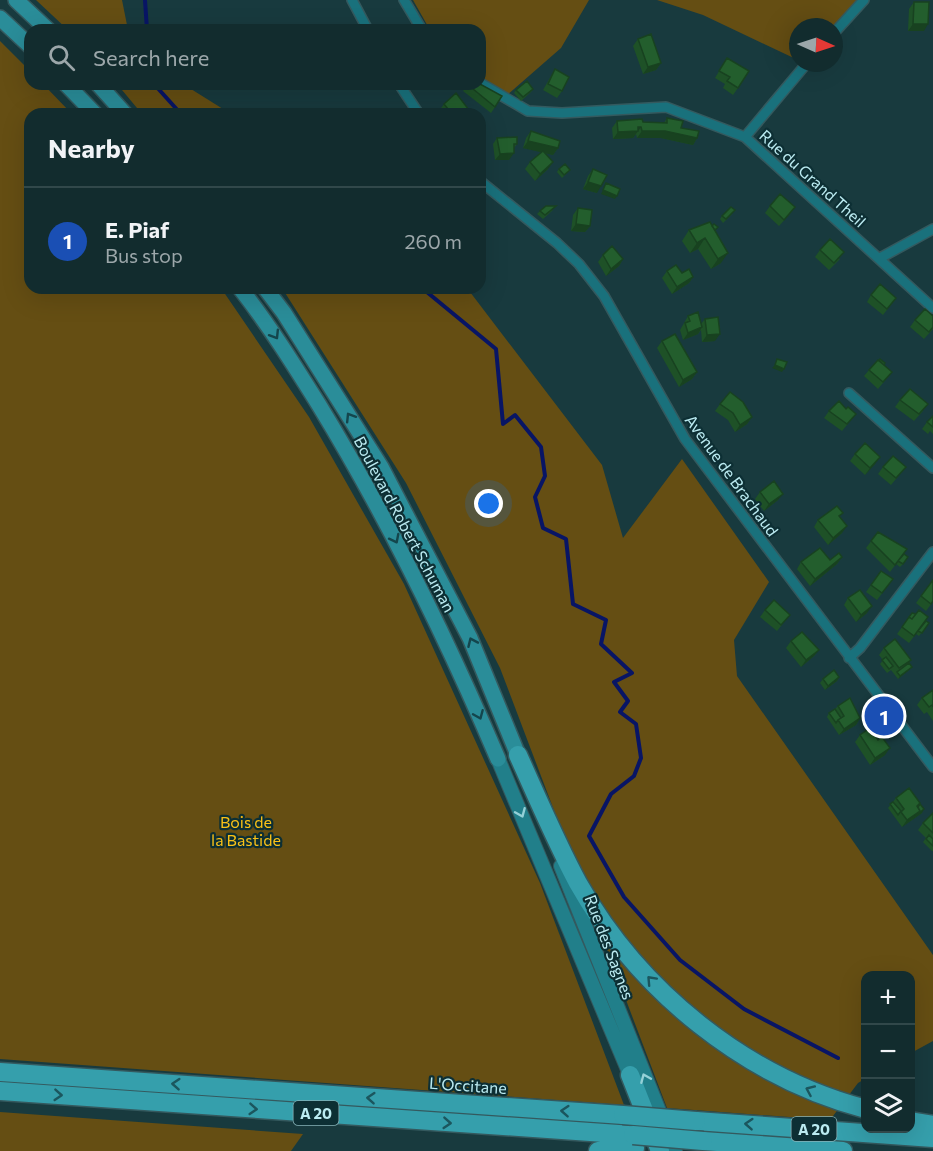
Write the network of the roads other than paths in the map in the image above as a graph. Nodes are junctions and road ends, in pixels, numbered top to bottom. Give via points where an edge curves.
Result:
1 (16, 0) edge
2 (352, 0) edge
3 (404, 0) edge
4 (864, 0) edge
5 (0, 18) edge
6 (843, 23) edge
7 (42, 24) edge
8 (365, 24) edge
9 (418, 24) edge
10 (24, 40) edge
11 (799, 72) edge
12 (486, 86) edge
13 (72, 90) edge
14 (103, 90) edge
15 (403, 90) edge
16 (89, 108) edge
17 (120, 108) edge
18 (415, 108) edge
19 (745, 137) junction
20 (486, 186) edge
21 (933, 230) edge
22 (880, 258) junction
23 (245, 294) edge
24 (270, 294) edge
25 (933, 308) edge
26 (849, 393) dead end
27 (933, 468) edge
28 (933, 552) edge
29 (849, 658) junction
30 (518, 755) junction
31 (498, 759) joint
32 (933, 767) edge
33 (0, 1072) edge
34 (630, 1075) junction
35 (0, 1092) edge
36 (861, 1107) edge
37 (915, 1122) edge
38 (933, 1125) edge
39 (933, 1138) edge
40 (634, 1142) junction
41 (598, 1151) edge
42 (660, 1151) edge
43 (665, 1151) edge
44 (675, 1151) edge
45 (843, 1151) edge

1 - 7 main road
2 - 8 street
3 - 9 street
4 - 6 street
5 - 10 main road
11 - 19 street
12 - 19 street, Rue du Grand Theil via 528,111 666,107
13 - 16 main road
14 - 17 main road
15 - 18 street
19 - 22 street, Rue du Grand Theil
20 - 29 street, Avenue de Brachaud via 557,243 604,296 685,439
21 - 22 street
22 - 25 street, Rue du Grand Theil
23 -> 31 main road, Boulevard Robert Schuman via 268,324 364,479 451,651
30 -> 24 main road, Boulevard Robert Schuman via 470,638 381,467
26 - 27 street
28 - 29 street
29 - 32 street, Avenue de Brachaud
36 -> 30 highway via 818,1093 755,1062 663,993 629,957 578,882
44 -> 30 street, Rue des Sagnes
31 -> 34 street, Rue des Sagnes
39 -> 33 highway, L'Occitane / A 20, bridge
34 - 42 highway
34 - 43 street, Rue des Sagnes
35 -> 40 highway, A 20
37 - 38 highway
40 - 41 highway
40 - 45 highway, A 20, bridge via 703,1141

